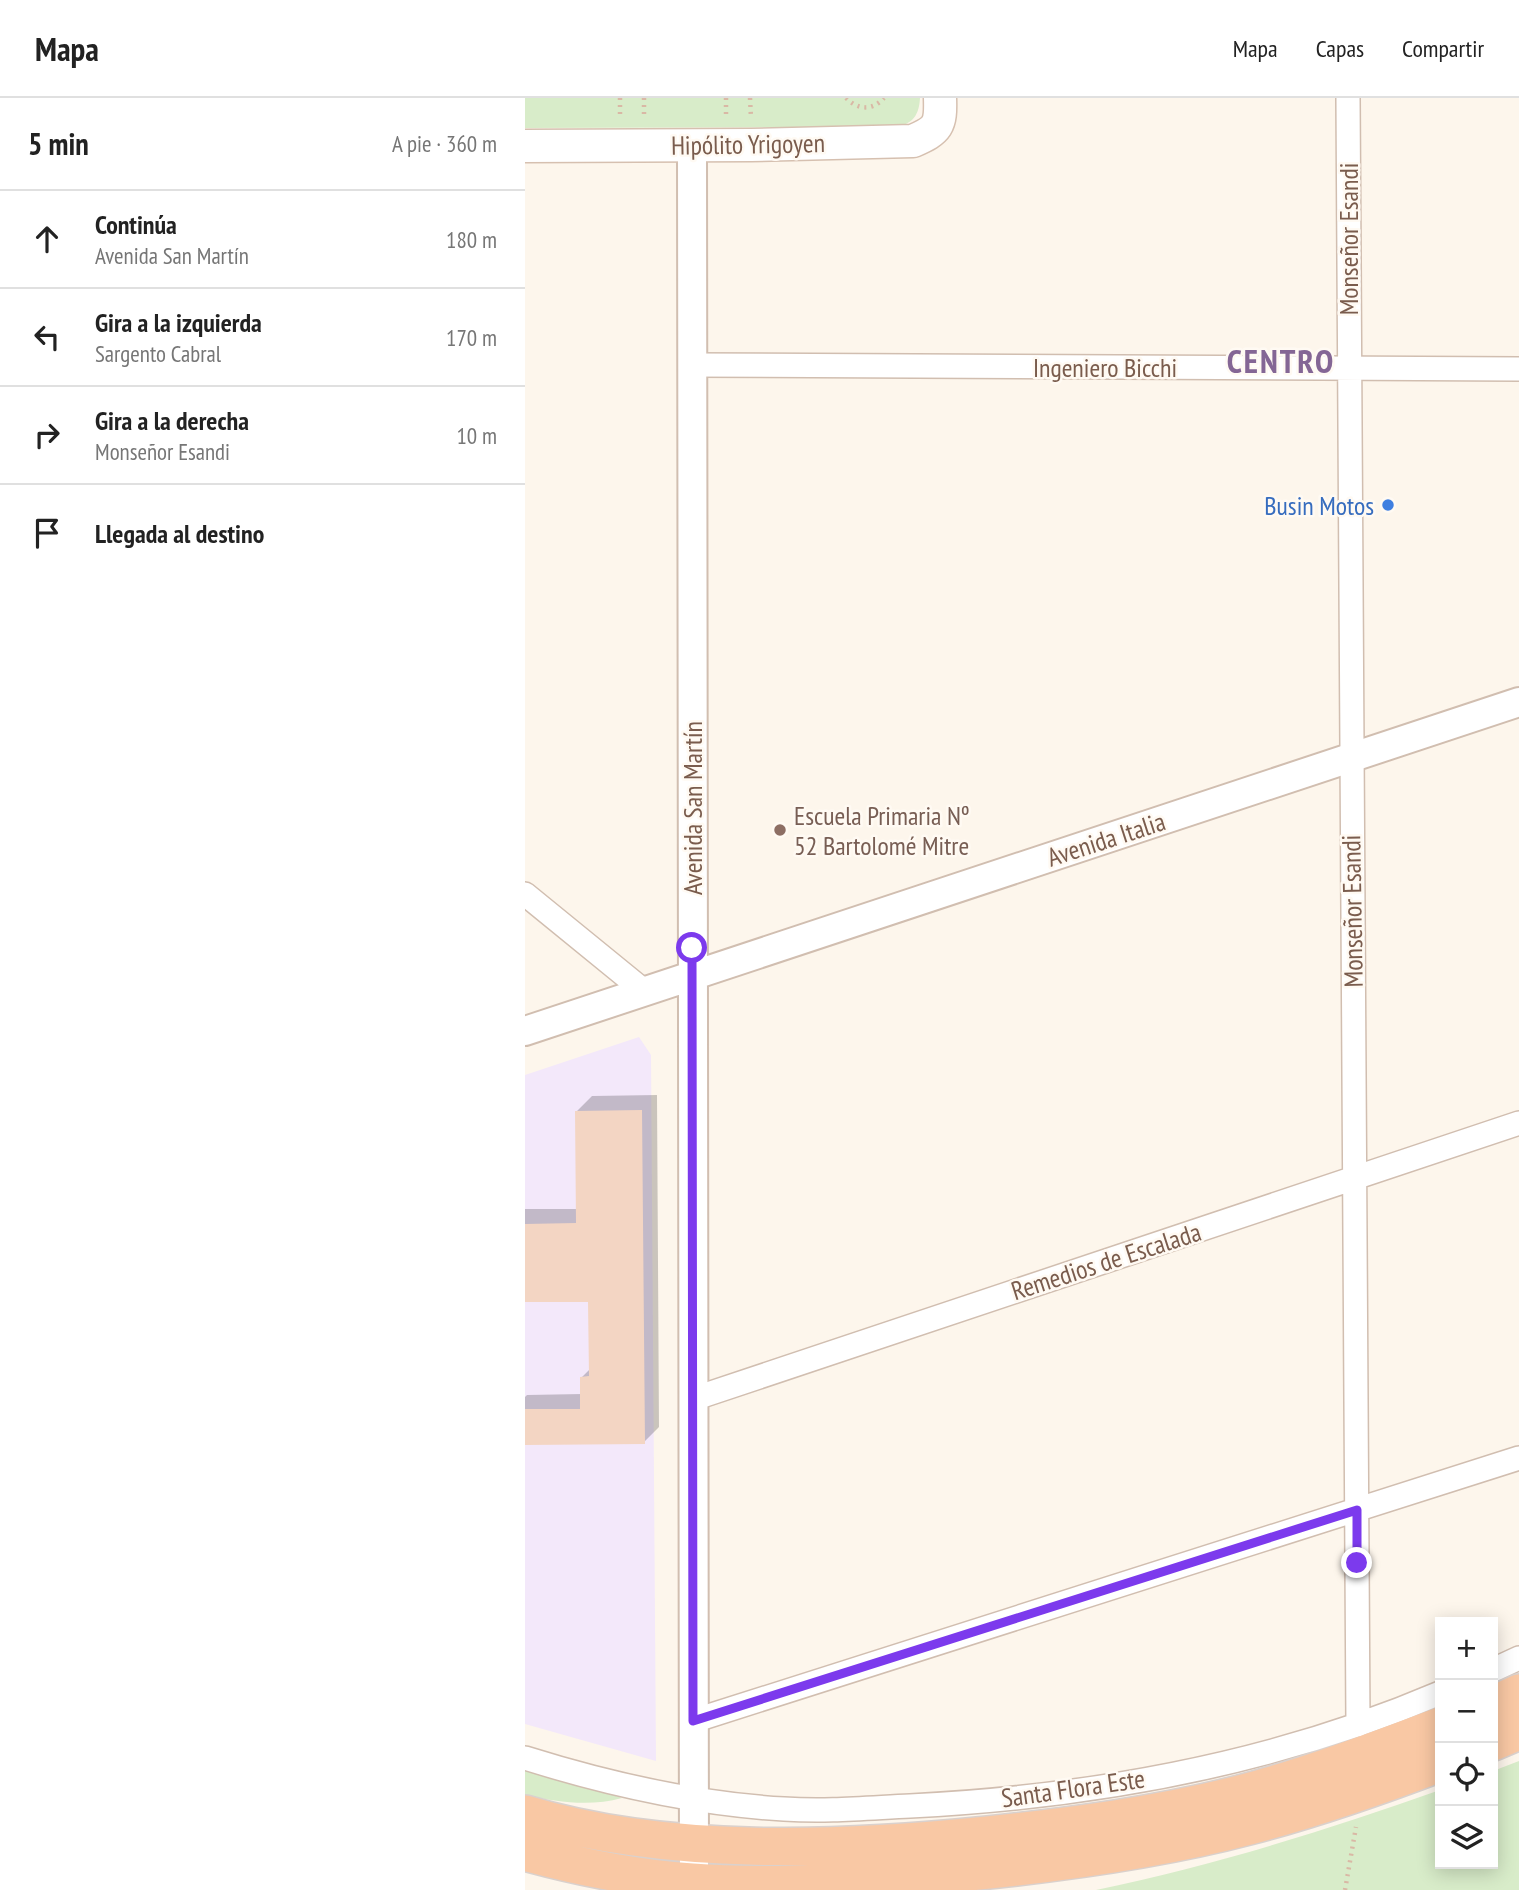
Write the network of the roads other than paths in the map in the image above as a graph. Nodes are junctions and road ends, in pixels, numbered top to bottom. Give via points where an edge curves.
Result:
1 (940, 98) edge
2 (1347, 98) edge
3 (692, 145) junction
4 (525, 146) edge
5 (692, 365) junction
6 (1349, 369) junction
7 (1519, 369) edge
8 (1519, 702) edge
9 (1351, 757) junction
10 (525, 894) edge
11 (692, 976) junction
12 (644, 992) junction
13 (525, 1031) edge
14 (1519, 1124) edge
15 (1355, 1178) junction
16 (693, 1399) junction
17 (1519, 1458) edge
18 (1357, 1510) junction
19 (1519, 1658) edge
20 (1498, 1668) edge
21 (1519, 1693) edge
22 (1435, 1695) edge
23 (1498, 1703) edge
24 (693, 1721) junction
25 (1358, 1725) junction
26 (1435, 1728) edge
27 (1519, 1731) edge
28 (1498, 1740) edge
29 (525, 1758) edge
30 (1435, 1765) edge
31 (693, 1799) junction
32 (525, 1814) edge
33 (693, 1842) junction
34 (525, 1852) edge
35 (694, 1886) edge

1 - 3 main road, Hipólito Yrigoyen via 941,119 932,133 913,141
2 - 6 street, Monseñor Esandi
3 - 4 main road, Hipólito Yrigoyen
3 - 5 street, Avenida San Martín
5 - 6 street, Ingeniero Bicchi
5 - 11 street, Avenida San Martín
6 - 7 street, Ingeniero Bicchi
6 - 9 street, Monseñor Esandi
8 - 9 street, Avenida Italia
9 - 11 street, Avenida Italia
9 - 15 street, Monseñor Esandi
10 - 12 street
11 - 12 street, Avenida Italia
11 - 16 street, Avenida San Martín
12 - 13 street, Avenida Italia
14 - 15 street, Remedios de Escalada
15 - 16 street, Remedios de Escalada
15 - 18 street, Monseñor Esandi
16 - 24 street, Avenida San Martín
17 - 18 street
18 - 24 street
18 - 25 street, Monseñor Esandi
19 - 20 street
21 - 23 highway
22 - 25 street, Santa Flora Este
24 - 31 street, Avenida San Martín
25 - 31 street, Santa Flora Este via 1203,1767 1000,1799 786,1809
26 - 33 highway via 1293,1779 1102,1821 891,1843
27 - 28 highway
29 - 31 street, Santa Flora Este
30 - 35 highway via 1248,1826 1141,1848 952,1874 813,1884
31 - 33 street, Avenida San Martín
32 - 33 highway via 608,1833
33 - 35 street, Avenida San Martín
34 - 35 highway

